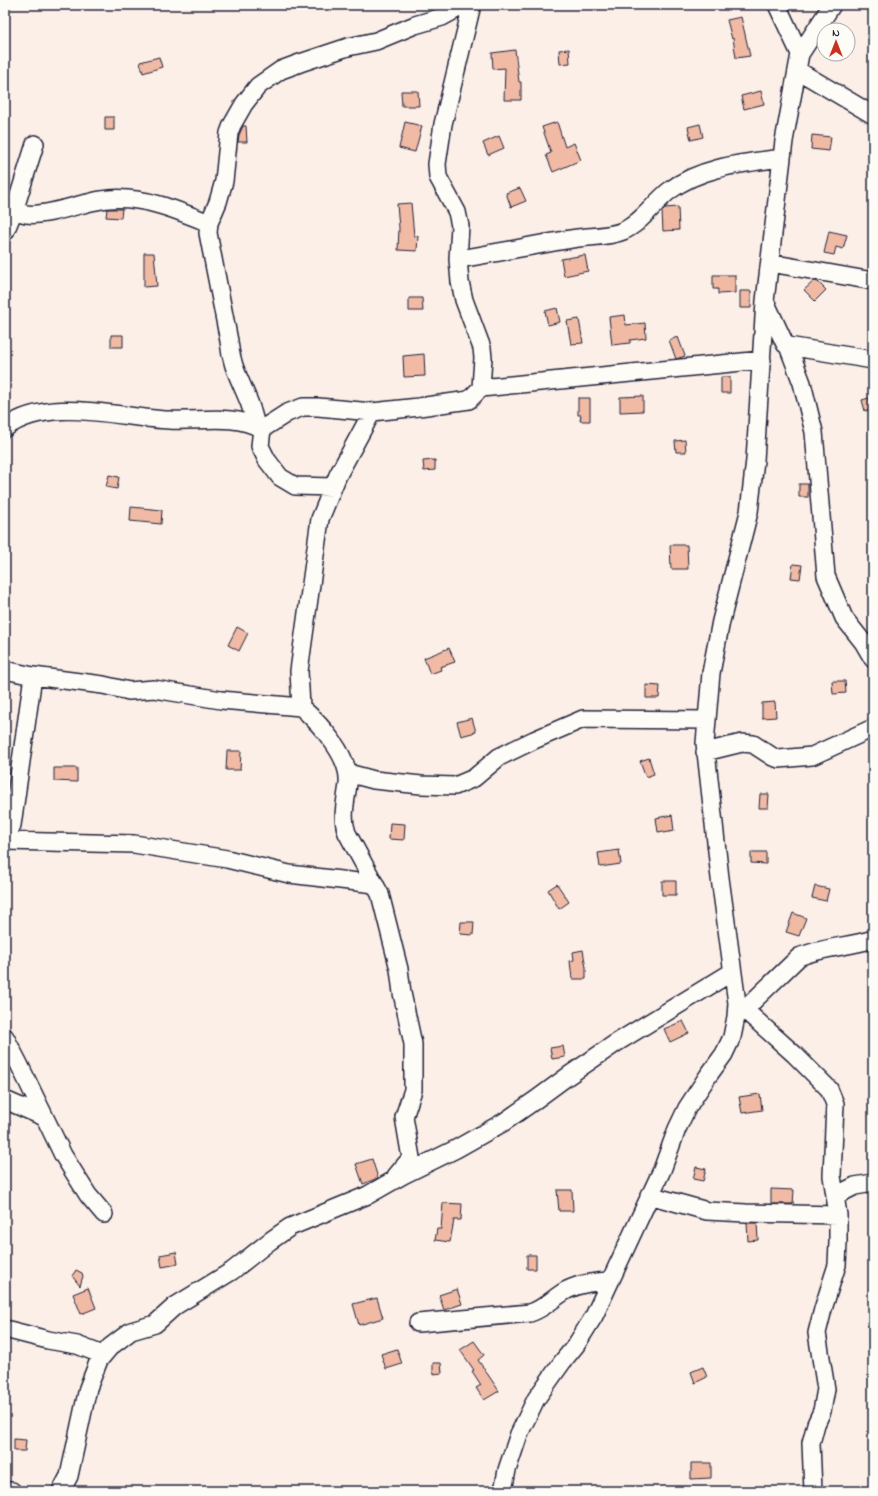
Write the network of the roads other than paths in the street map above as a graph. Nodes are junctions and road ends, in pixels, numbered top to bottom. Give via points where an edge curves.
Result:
1 (464, 5) edge
2 (472, 5) edge
3 (777, 5) edge
4 (832, 5) edge
5 (442, 17) junction
6 (466, 29) junction
7 (798, 62) junction
8 (873, 115) edge
9 (35, 144) dead end
10 (782, 158) junction
11 (10, 207) edge
12 (209, 222) junction
13 (5, 232) edge
14 (458, 259) junction
15 (770, 263) junction
16 (873, 281) edge
17 (765, 301) junction
18 (788, 346) junction
19 (762, 360) junction
20 (873, 360) edge
21 (481, 388) junction
22 (372, 412) junction
23 (5, 428) edge
24 (259, 428) junction
25 (333, 487) junction
26 (873, 659) edge
27 (5, 670) edge
28 (33, 676) junction
29 (301, 707) junction
30 (707, 720) junction
31 (871, 725) edge
32 (705, 752) junction
33 (348, 773) junction
34 (5, 841) edge
35 (375, 884) junction
36 (873, 939) edge
37 (732, 972) junction
38 (741, 1006) junction
39 (5, 1037) edge
40 (5, 1100) edge
41 (44, 1117) junction
42 (392, 1181) junction
43 (873, 1183) edge
44 (650, 1195) junction
45 (835, 1196) junction
46 (104, 1214) dead end
47 (838, 1215) junction
48 (610, 1281) junction
49 (418, 1323) dead end
50 (5, 1329) edge
51 (103, 1355) junction
52 (5, 1491) edge
53 (12, 1491) edge
54 (61, 1491) edge
55 (503, 1491) edge
56 (813, 1491) edge

1 - 5 street
2 - 6 street
3 - 7 street
4 - 7 street
5 - 6 street
5 - 12 street via 376,41 348,47 281,70 258,86 244,104 229,133 224,181
6 - 14 street via 443,124 437,164 438,177 457,212 460,226
7 - 8 street
7 - 10 street
9 - 11 street
10 - 14 street via 751,162 700,174 670,191 632,225 617,233
10 - 15 street
11 - 12 street via 22,213 34,214 107,199 127,198 167,207
11 - 13 street
12 - 24 street via 209,245 230,357
14 - 21 street via 464,300 482,348
15 - 16 street
15 - 17 street
17 - 18 street
17 - 19 street
18 - 20 street
18 - 26 street via 802,383 814,432 826,576 844,618
19 - 21 street
19 - 30 street via 749,512 721,621 711,673
21 - 22 street via 469,400
22 - 24 street via 303,407 287,412
22 - 25 street
23 - 24 street via 27,416 82,410 169,420 220,418
24 - 25 street via 260,446 280,477 295,486
25 - 29 street via 320,519 299,671
27 - 28 street
28 - 29 street via 129,691 154,689 221,700
28 - 34 street via 12,825
29 - 33 street via 331,740
30 - 32 street
30 - 33 street via 583,719 499,757 474,778 455,786 374,780
31 - 32 street via 812,756 779,759 753,744 742,743
32 - 37 street
33 - 35 street via 344,825
34 - 35 street via 134,844 227,859 289,874
35 - 42 street via 380,894 399,969 413,1044 413,1090 404,1117 411,1158
36 - 38 street via 809,953 799,958
37 - 38 street
37 - 42 street via 616,1043 504,1122
38 - 44 street via 724,1054 687,1108
38 - 45 street via 794,1054 832,1096 835,1104 832,1155
39 - 41 street
40 - 41 street
41 - 46 street via 63,1155
42 - 51 street via 368,1195 290,1227 232,1271 175,1306 155,1324 131,1331
43 - 45 street via 855,1186
44 - 47 street via 707,1211
44 - 48 street
45 - 47 street
47 - 56 street via 837,1265 817,1333 826,1389 811,1443
48 - 49 street via 579,1285 530,1313
48 - 55 street via 594,1316 576,1345 536,1399 519,1434
50 - 51 street via 77,1345
51 - 54 street via 88,1388 69,1476
52 - 53 street

